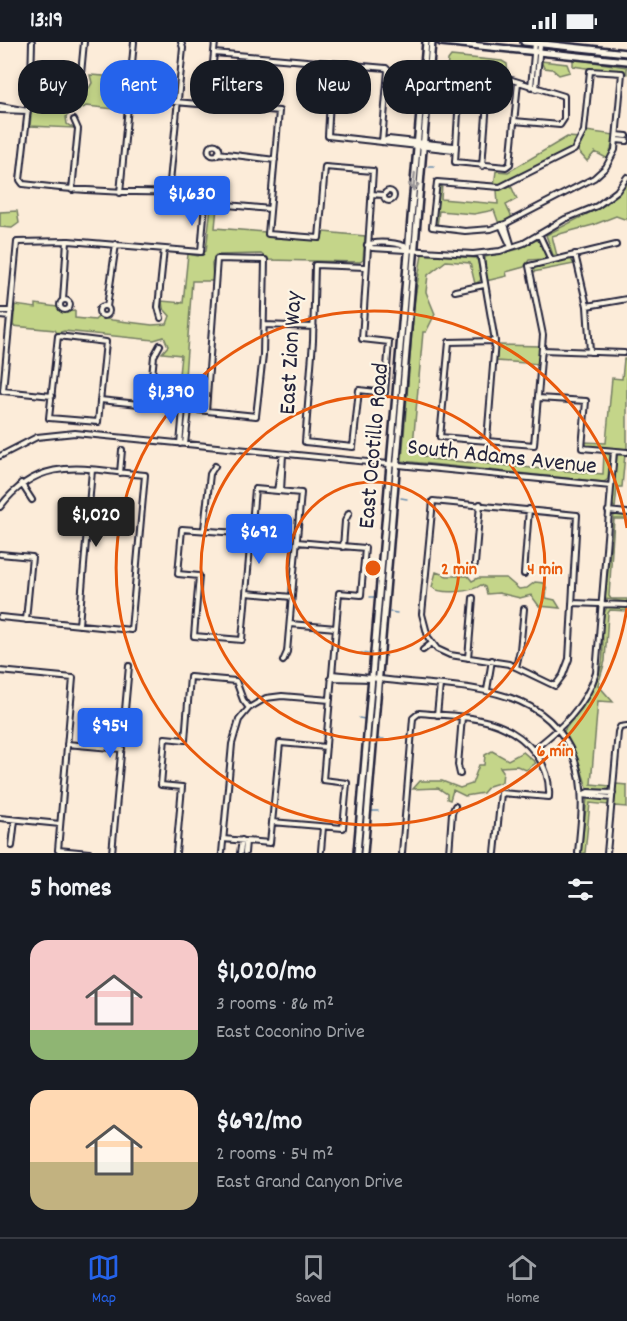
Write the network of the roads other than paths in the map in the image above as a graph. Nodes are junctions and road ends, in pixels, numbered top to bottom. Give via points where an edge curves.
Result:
1 (32, 42) edge
2 (84, 42) edge
3 (134, 42) edge
4 (181, 42) edge
5 (214, 42) edge
6 (426, 42) edge
7 (432, 42) edge
8 (441, 42) edge
9 (524, 42) edge
10 (537, 43) edge
11 (537, 52) junction
12 (627, 52) edge
13 (213, 53) junction
14 (31, 60) edge
15 (82, 60) edge
16 (132, 60) edge
17 (212, 60) edge
18 (296, 61) edge
19 (627, 61) edge
20 (371, 68) edge
21 (513, 81) edge
22 (518, 82) junction
23 (533, 88) junction
24 (178, 102) joint
25 (190, 103) edge
26 (0, 108) edge
27 (18, 110) edge
28 (28, 114) edge
29 (127, 114) edge
30 (177, 114) edge
31 (279, 114) edge
32 (329, 114) edge
33 (457, 114) edge
34 (486, 114) edge
35 (74, 120) dead end
36 (514, 121) junction
37 (627, 136) edge
38 (617, 138) junction
39 (627, 141) edge
40 (382, 142) junction
41 (421, 145) junction
42 (454, 148) junction
43 (218, 153) dead end
44 (274, 160) junction
45 (482, 165) junction
46 (627, 177) edge
47 (72, 190) junction
48 (120, 193) junction
49 (371, 194) junction
50 (384, 195) dead end
51 (270, 209) junction
52 (503, 224) junction
53 (539, 234) junction
54 (67, 241) junction
55 (116, 244) junction
56 (367, 245) junction
57 (616, 245) dead end
58 (409, 248) junction
59 (512, 248) junction
60 (164, 249) junction
61 (416, 249) junction
62 (480, 254) junction
63 (575, 254) junction
64 (551, 260) junction
65 (365, 267) junction
66 (484, 285) junction
67 (455, 291) dead end
68 (627, 299) edge
69 (63, 300) dead end
70 (587, 306) junction
71 (107, 307) dead end
72 (0, 311) edge
73 (10, 314) junction
74 (0, 316) edge
75 (161, 318) dead end
76 (265, 325) junction
77 (314, 327) junction
78 (495, 341) junction
79 (160, 345) dead end
80 (542, 350) junction
81 (590, 352) junction
82 (624, 353) dead end
83 (52, 396) junction
84 (538, 398) junction
85 (100, 400) junction
86 (149, 406) junction
87 (186, 410) junction
88 (206, 411) junction
89 (487, 440) junction
90 (180, 444) junction
91 (185, 444) junction
92 (122, 450) dead end
93 (614, 451) junction
94 (627, 452) edge
95 (283, 454) junction
96 (0, 456) edge
97 (395, 465) junction
98 (215, 466) dead end
99 (92, 470) junction
100 (120, 473) junction
101 (21, 483) junction
102 (611, 486) junction
103 (279, 491) junction
104 (32, 500) dead end
105 (480, 504) junction
106 (0, 507) edge
107 (529, 509) junction
108 (608, 511) junction
109 (349, 513) dead end
110 (627, 513) edge
111 (204, 529) junction
112 (251, 534) junction
113 (297, 542) junction
114 (343, 546) junction
115 (0, 554) edge
116 (475, 564) dead end
117 (525, 574) dead end
118 (246, 593) junction
119 (292, 597) junction
120 (473, 598) dead end
121 (572, 603) junction
122 (601, 604) junction
123 (627, 605) edge
124 (524, 609) dead end
125 (0, 617) edge
126 (26, 620) junction
127 (290, 624) junction
128 (79, 625) junction
129 (336, 628) junction
130 (432, 643) junction
131 (423, 650) dead end
132 (468, 658) junction
133 (492, 660) junction
134 (283, 661) dead end
135 (129, 666) dead end
136 (516, 667) junction
137 (0, 671) edge
138 (332, 676) junction
139 (376, 679) junction
140 (440, 685) junction
141 (487, 690) junction
142 (330, 700) junction
143 (249, 708) junction
144 (437, 715) junction
145 (462, 717) junction
146 (627, 726) edge
147 (557, 731) junction
148 (67, 744) junction
149 (326, 747) junction
150 (122, 749) junction
151 (533, 750) junction
152 (460, 774) dead end
153 (582, 795) junction
154 (612, 796) junction
155 (455, 806) dead end
156 (0, 818) edge
157 (15, 819) junction
158 (272, 822) junction
159 (60, 824) junction
160 (322, 827) junction
161 (224, 839) junction
162 (244, 841) junction
163 (12, 846) dead end
164 (321, 851) dead end
165 (89, 853) edge
166 (112, 853) edge
167 (176, 853) edge
168 (222, 853) edge
169 (240, 853) edge
170 (245, 853) edge
171 (357, 853) edge
172 (364, 853) edge
173 (402, 853) edge
174 (449, 853) edge
175 (495, 853) edge
176 (578, 853) edge
177 (607, 853) edge

1 - 14 street
2 - 15 street
3 - 16 street
4 - 24 street
5 - 13 street
6 - 41 main road, East Ocotillo Road
7 - 41 main road, East Ocotillo Road
8 - 11 main road
9 - 10 main road
10 - 11 street
10 - 12 main road
11 - 19 main road
11 - 23 street
13 - 17 street
13 - 18 street
20 - 40 street via 388,70
21 - 22 street
22 - 23 street
22 - 36 street
23 - 36 street via 564,96 562,123
24 - 25 street
26 - 27 street
28 - 47 street via 20,180 23,184
29 - 48 street
30 - 48 street via 169,192
31 - 44 street
32 - 40 street via 328,136
33 - 42 street
34 - 45 street
35 - 47 street via 78,129
36 - 45 street via 510,164 506,168
37 - 38 street
38 - 39 street
38 - 52 street via 611,158 594,178
38 - 52 street via 622,73 590,71 584,131 574,150 500,188 437,182 432,227 479,230
40 - 41 street via 388,139
41 - 42 street
41 -> 58 main road, East Ocotillo Road
41 - 61 main road, East Ocotillo Road
42 - 45 street via 457,163
43 - 44 street
44 - 51 street
46 - 53 street via 603,202
47 - 48 street
49 - 50 street
49 - 51 street via 373,171 325,167 319,238 268,234
49 - 56 street
51 - 60 street via 205,203 201,252
52 - 59 street
53 - 59 street
53 - 64 street
54 - 55 street
54 - 69 street
54 - 73 street via 17,242
55 - 60 street
55 - 71 street
56 - 58 street via 393,250
56 - 65 street
57 - 63 street
58 - 61 street
58 - 97 main road, East Ocotillo Road
59 - 62 street
60 - 75 street via 158,307
61 - 62 street
61 - 97 main road, East Ocotillo Road
62 - 66 street
63 - 64 street
63 - 70 street
64 - 80 street via 529,266 541,316
65 - 77 street, East Zion Way via 315,265
65 - 77 street, East Zion Way via 362,339 389,342 385,393 359,390 353,447 305,442
66 - 67 street
66 - 78 street
68 - 70 street
70 - 81 street
72 - 73 street
73 - 74 street
73 - 83 street via 3,391
76 - 77 street
76 - 88 street via 256,416
76 - 88 street via 265,260 217,259
78 - 89 street
78 - 89 street via 449,342 440,437
79 - 86 street via 154,356
80 - 81 street
80 - 84 street
81 - 82 street
83 - 85 street via 50,418 98,422
83 - 85 street via 58,336 106,342
84 - 89 street via 534,445
84 - 93 street via 586,402 582,448
85 - 86 street
86 - 87 street
87 - 88 street
87 - 90 street
87 - 91 street
90 - 91 street, South Adams Avenue
90 - 96 street, South Adams Avenue via 60,433 28,440
91 - 95 street, South Adams Avenue
92 - 100 street
93 - 94 street
93 - 102 street
95 - 97 street, South Adams Avenue
95 - 103 street
97 - 102 street, South Adams Avenue
97 - 139 main road, East Ocotillo Road
98 - 111 street via 210,474
99 - 100 street
99 - 101 street via 58,468
99 - 128 street
100 - 128 street via 145,475 131,630
101 - 104 street
101 - 106 street
102 - 108 street
103 - 112 street via 255,489
103 - 113 street via 301,493
105 - 107 street
105 - 116 street
105 - 130 street via 433,501 422,614 424,630
107 - 117 street
107 - 121 street via 577,514
108 - 110 street
108 - 122 street
109 - 114 street
111 - 112 street
111 - 118 street via 182,529 178,574 199,576 194,636 242,640
112 - 118 street
113 - 114 street
113 - 119 street
114 - 129 street via 365,548 361,595 339,593
115 - 126 street via 32,557
118 - 119 street
119 - 127 street
120 - 132 street
121 - 122 street
121 - 136 street via 569,659 555,686
122 - 123 street
122 - 147 street via 599,656 593,681 576,712
124 - 136 street
125 - 126 street
126 - 128 street
127 - 129 street
127 - 134 street
129 - 138 street
130 - 131 street
130 - 132 street via 450,656
132 - 133 street
133 - 136 street
133 - 141 street
135 - 150 street
137 - 148 street via 73,678
138 - 139 street
138 - 142 street
139 - 140 street
139 - 171 main road, East Ocotillo Road
139 - 172 main road, East Ocotillo Road
140 - 141 street
140 - 144 street
141 - 147 street via 526,704
142 - 143 street via 282,696 266,698
142 - 149 street
143 - 161 street via 235,728
143 - 167 street via 236,681 190,676 185,740 165,738 161,785 182,787
144 - 145 street
144 - 173 street via 415,714
145 - 151 street via 502,725
145 - 152 street
146 - 154 street via 620,727
147 - 151 street
147 - 153 street via 573,757
148 - 150 street
148 - 159 street
149 - 158 street via 280,743
149 - 160 street via 323,780 347,783 344,828
150 - 166 street
151 - 175 street via 549,779 549,797 501,794
153 - 154 street via 588,792
153 - 176 street
154 - 177 street
155 - 174 street
156 - 157 street
157 - 159 street
157 - 163 street
158 - 160 street
158 - 162 street via 270,843
159 - 165 street via 58,850
160 - 164 street
161 - 162 street
161 - 168 street
162 - 169 street
162 - 170 street

